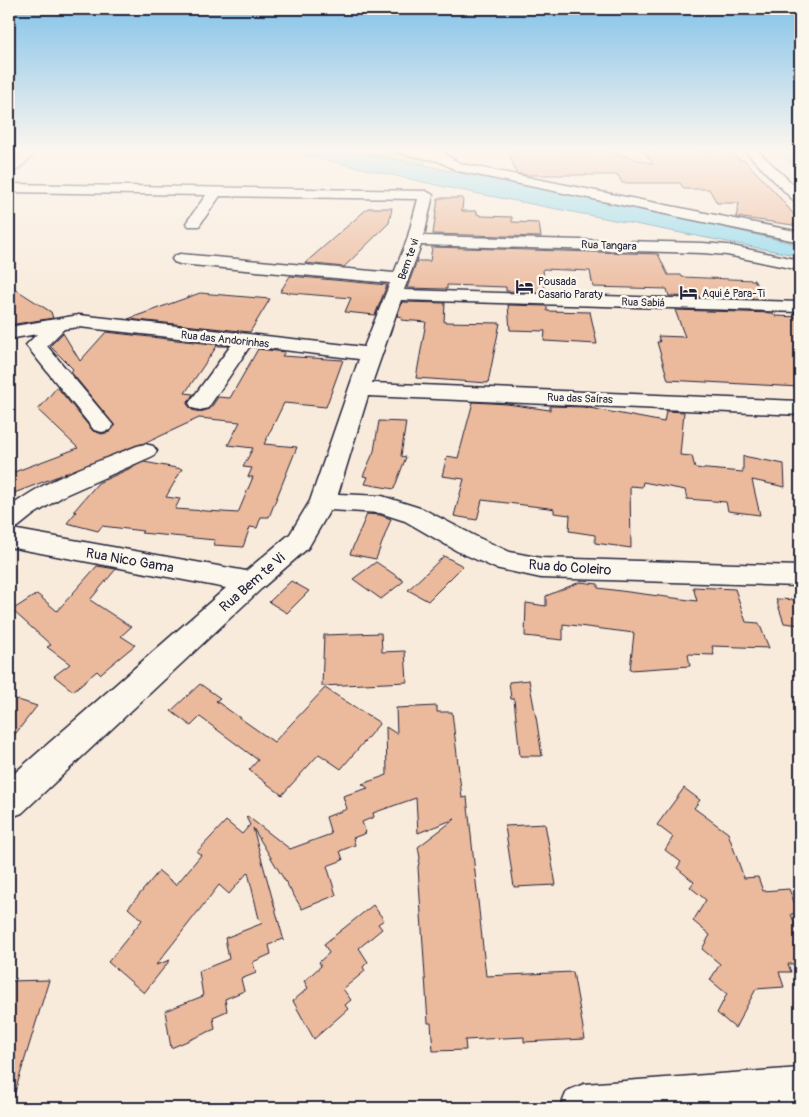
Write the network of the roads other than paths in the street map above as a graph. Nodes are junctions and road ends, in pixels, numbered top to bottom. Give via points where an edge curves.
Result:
1 (208, 202) edge
2 (424, 202) edge
3 (630, 202) edge
4 (194, 223) dead end
5 (800, 237) edge
6 (415, 240) junction
7 (180, 259) dead end
8 (800, 265) edge
9 (398, 287) junction
10 (800, 308) edge
11 (58, 325) junction
12 (9, 333) edge
13 (244, 341) junction
14 (372, 354) junction
15 (360, 389) junction
16 (200, 403) dead end
17 (800, 408) edge
18 (102, 425) dead end
19 (145, 451) dead end
20 (323, 501) junction
21 (9, 521) edge
22 (9, 538) edge
23 (800, 576) edge
24 (251, 582) junction
25 (9, 802) edge
26 (800, 1092) edge
27 (584, 1108) edge

1 - 4 street
2 - 6 street, Bem te vi
3 - 5 street
6 - 8 street, Rua Tangara via 703,248
6 - 9 street, Bem te vi
7 - 9 street, Rua Sabiá
9 - 10 street, Rua Sabiá
9 - 14 street, Rua Bem te Vi
11 - 12 street, Rua das Andorinhas
11 - 13 street, Rua das Andorinhas via 79,321
11 - 18 street via 36,345
13 - 14 street, Rua das Andorinhas
13 - 16 street
14 - 15 street, Rua Bem te Vi
15 - 17 street, Rua das Saíras
15 - 20 street, Rua Bem te Vi
19 - 21 street via 58,488
20 - 23 street, Rua do Coleiro via 382,505 414,515 505,561 541,568
20 - 24 street, Rua Bem te Vi via 299,541
22 - 24 street, Rua Nico Gama
24 - 25 street, Rua Bem te Vi
26 - 27 street

